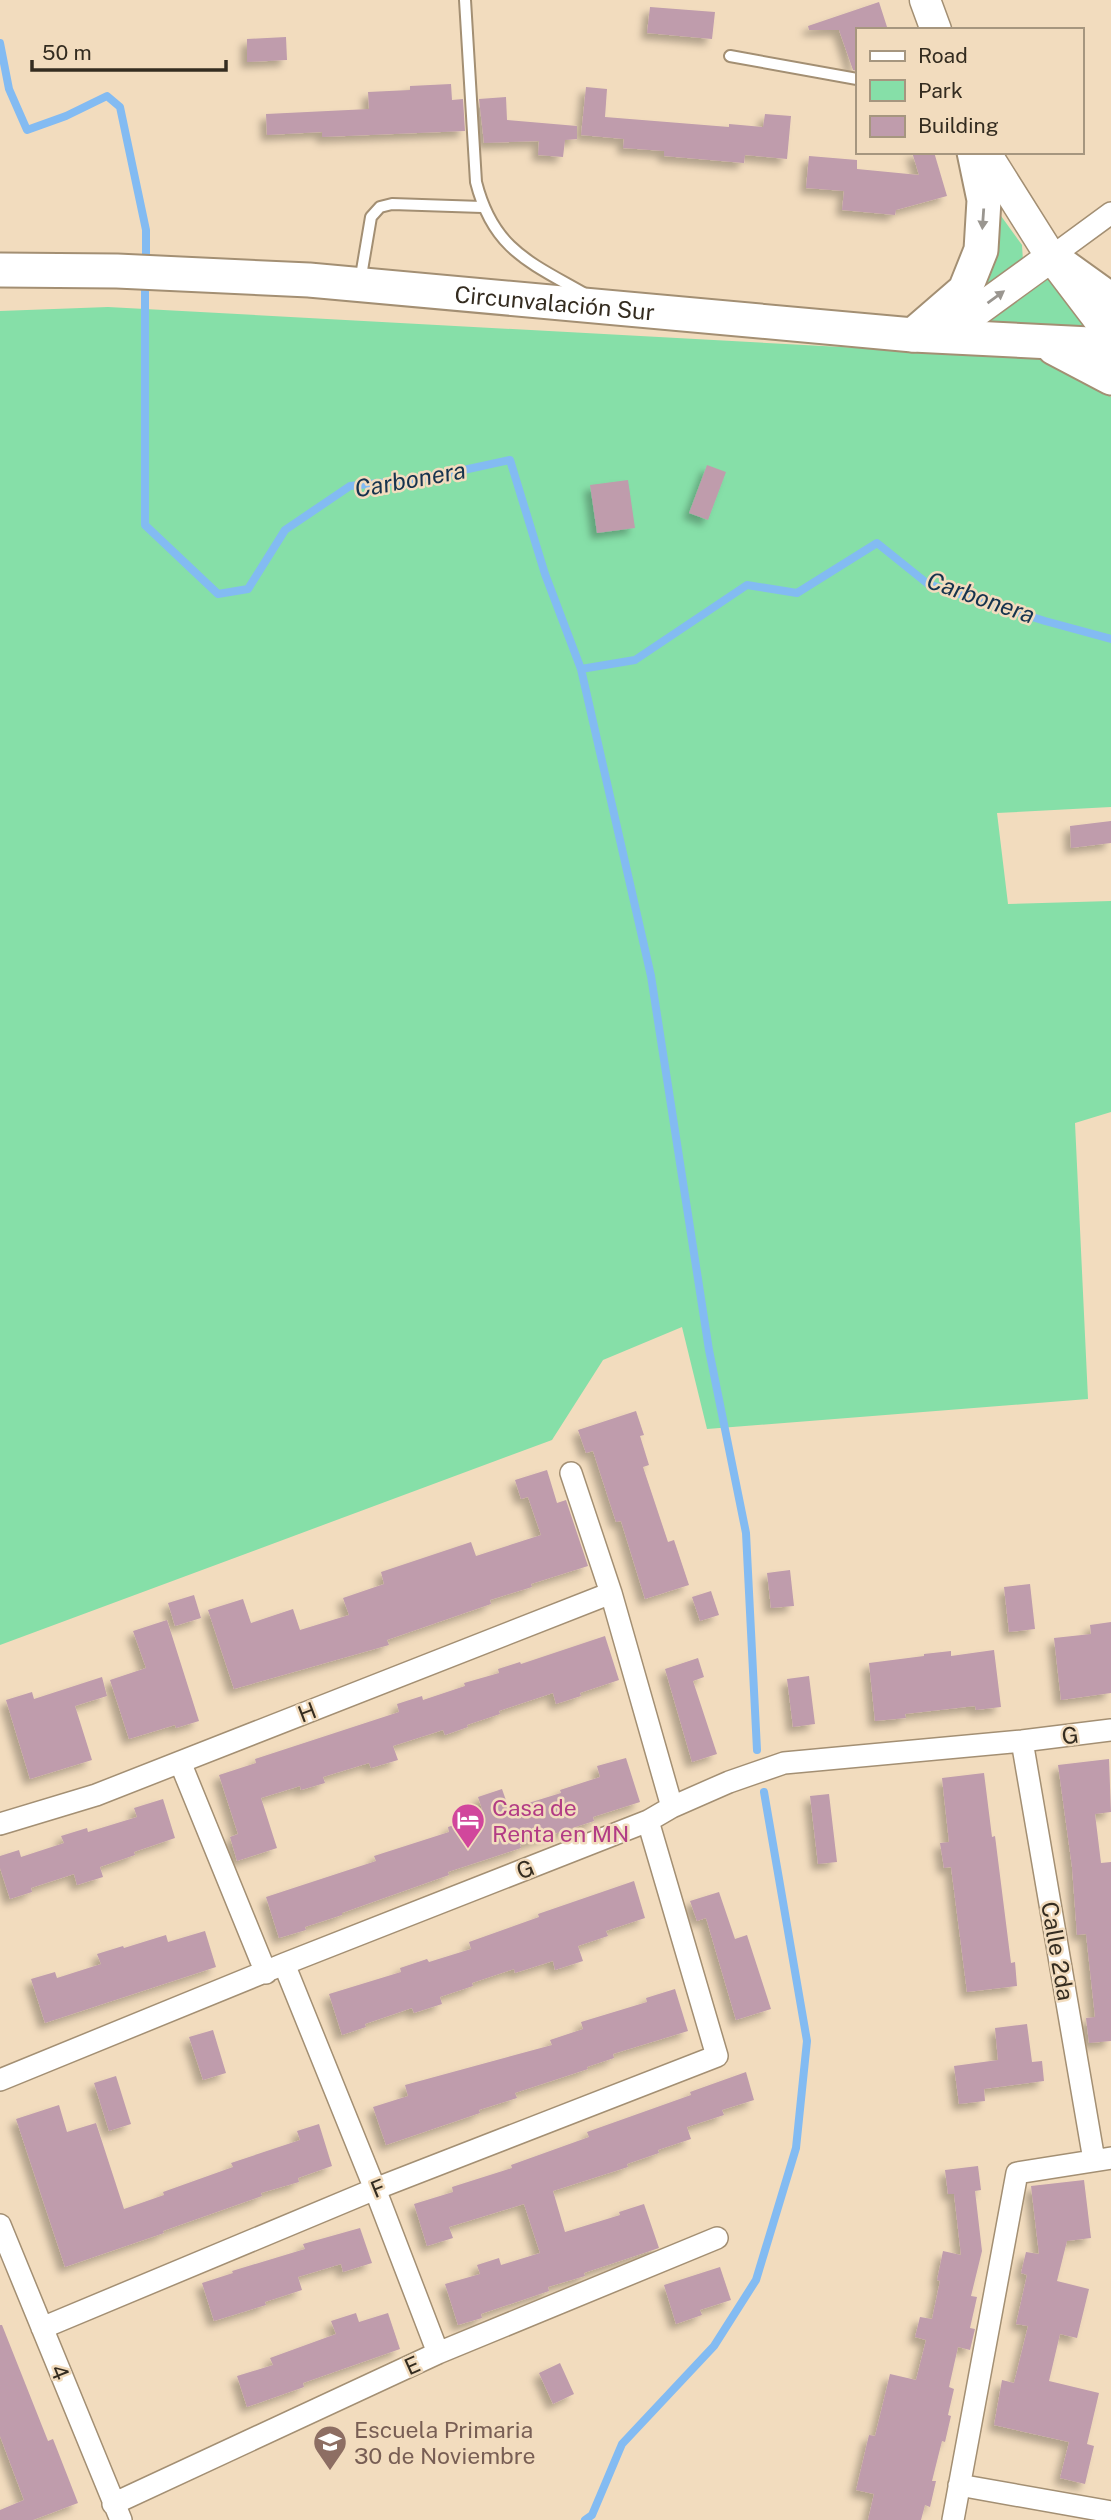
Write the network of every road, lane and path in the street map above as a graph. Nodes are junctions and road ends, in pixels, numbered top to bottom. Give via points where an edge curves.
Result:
1 (464, 0) edge
2 (925, 0) edge
3 (935, 28) edge
4 (730, 57) dead end
5 (856, 79) edge
6 (974, 154) edge
7 (986, 154) edge
8 (482, 207) junction
9 (1111, 213) edge
10 (1051, 257) junction
11 (0, 270) edge
12 (360, 285) junction
13 (1111, 300) edge
14 (608, 307) junction
15 (1111, 335) edge
16 (927, 336) junction
17 (1042, 343) junction
18 (1111, 345) edge
19 (1111, 378) edge
20 (571, 1473) dead end
21 (611, 1593) junction
22 (1111, 1730) edge
23 (1022, 1741) junction
24 (180, 1762) junction
25 (672, 1807) junction
26 (648, 1821) junction
27 (0, 1824) edge
28 (274, 1968) junction
29 (0, 2080) edge
30 (1102, 2159) edge
31 (375, 2189) junction
32 (0, 2225) edge
33 (717, 2238) dead end
34 (42, 2328) junction
35 (438, 2353) junction
36 (959, 2485) junction
37 (117, 2512) edge
38 (1111, 2512) edge
39 (953, 2520) edge

1 - 8 lane via 476,182
2 - 3 main road
4 - 5 lane
6 -> 16 main road via 984,200 981,250 965,290
7 - 10 main road
8 - 12 lane via 380,207 371,217
8 - 14 lane via 518,255
9 - 10 street
10 - 13 main road
10 - 15 main road
16 -> 10 main road
11 - 12 main road, Circunvalación Sur via 117,271
12 - 14 main road, Circunvalación Sur
14 - 16 main road, Circunvalación Sur
16 - 17 main road, Circunvalación Sur
17 - 18 main road, Circunvalación Sur
17 - 19 main road
20 - 21 street
21 - 24 street, H
21 - 25 street
22 - 23 street, G
23 - 25 street, G via 784,1763
23 - 30 street, Calle 2da
24 - 27 street, H via 96,1795
24 - 28 street
25 - 26 street, G
26 - 28 street, G
26 - 31 street, F via 717,2056
28 - 29 street, G
28 - 31 street
30 - 36 street via 1017,2173
31 - 34 street, F
31 - 35 street
32 - 34 street, 4
33 - 35 street, E
34 - 37 street, 4
35 - 37 street, E
36 - 38 street
36 - 39 street

